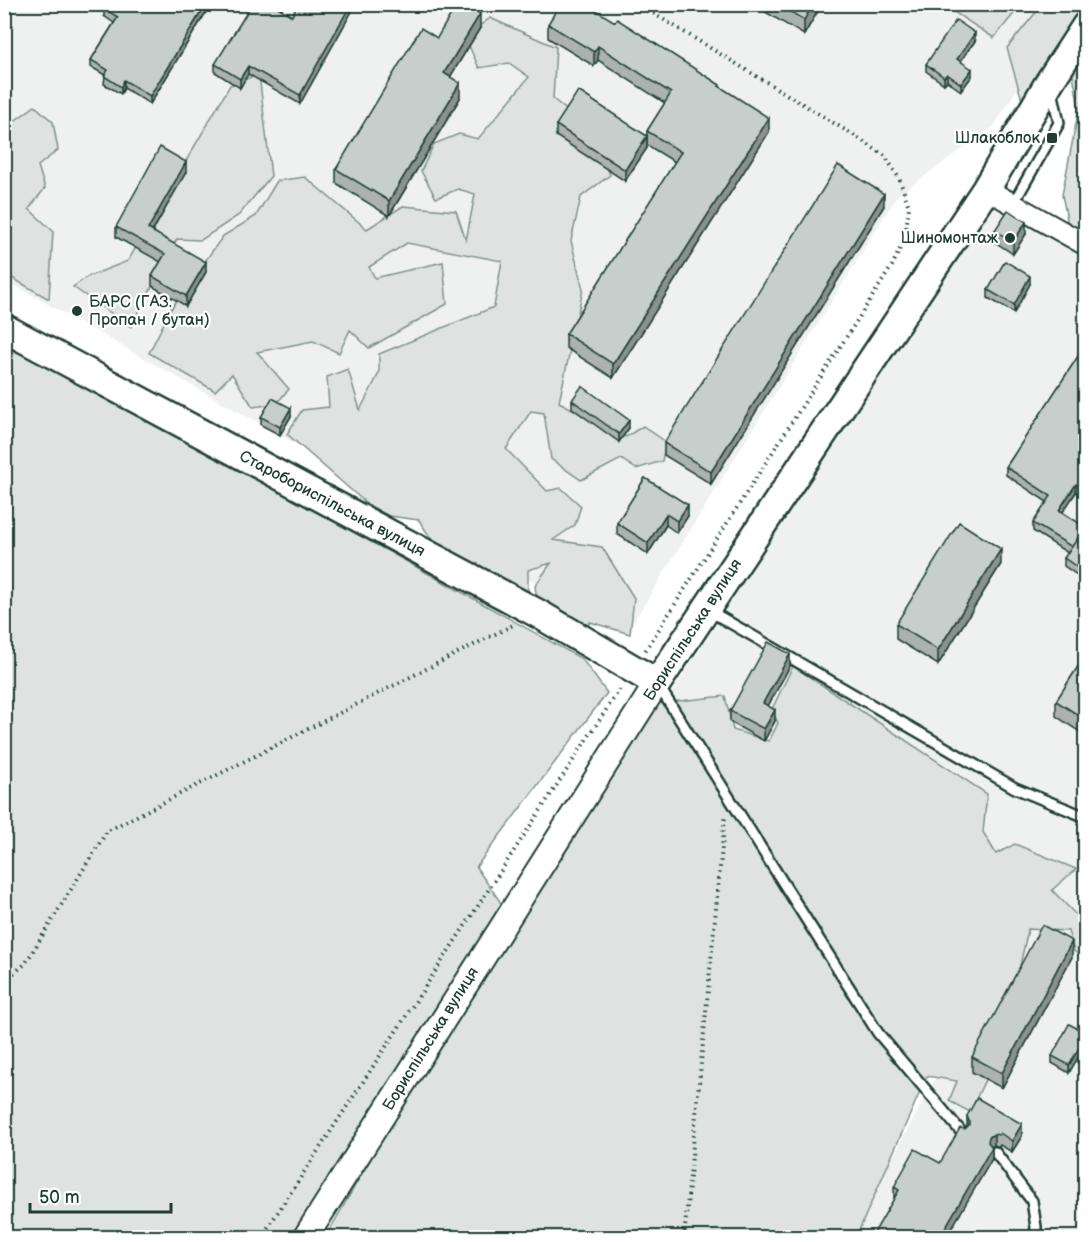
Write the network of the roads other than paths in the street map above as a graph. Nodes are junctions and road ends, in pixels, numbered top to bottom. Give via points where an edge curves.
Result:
1 (1086, 26) edge
2 (1050, 81) junction
3 (986, 189) junction
4 (1013, 204) junction
5 (1086, 245) edge
6 (4, 328) edge
7 (706, 609) junction
8 (657, 683) junction
9 (1086, 817) edge
10 (963, 1134) edge
11 (995, 1152) dead end
12 (305, 1238) edge
13 (1035, 1238) edge

1 - 2 main road, Бориспільська вулиця
2 - 3 main road, Бориспільська вулиця
2 - 4 lane via 1059,123
3 - 4 street
3 - 7 main road, Бориспільська вулиця
4 - 5 street
6 - 8 main road, Старобориспільська вулиця via 537,613
7 - 8 main road, Бориспільська вулиця
7 - 9 lane via 1015,788
8 - 10 lane via 878,1033
8 - 12 street, Бориспільська вулиця
11 - 13 lane via 1032,1201

